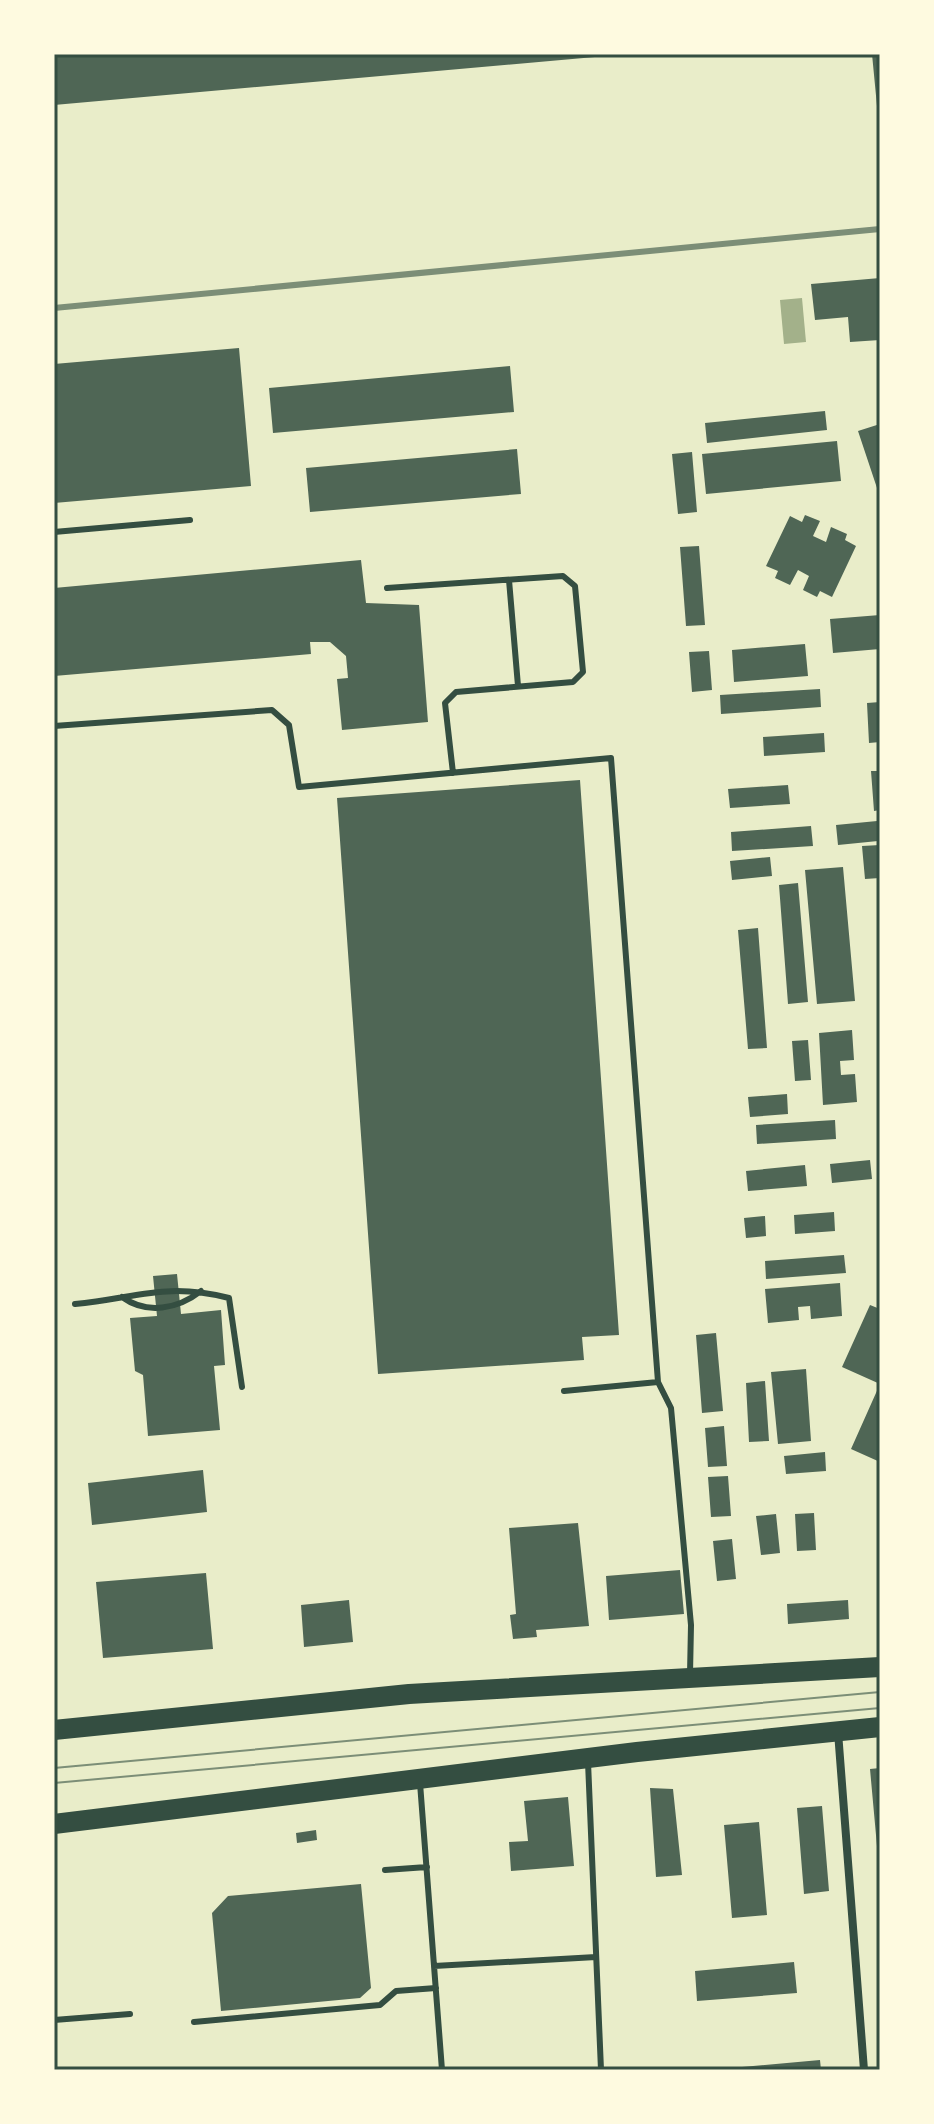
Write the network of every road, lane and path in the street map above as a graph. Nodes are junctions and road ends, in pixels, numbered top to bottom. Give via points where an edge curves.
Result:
1 (190, 520) dead end
2 (54, 532) edge
3 (509, 580) junction
4 (387, 588) dead end
5 (518, 686) junction
6 (54, 726) edge
7 (453, 773) junction
8 (201, 1291) junction
9 (122, 1297) junction
10 (75, 1304) dead end
11 (658, 1382) junction
12 (242, 1387) dead end
13 (564, 1391) dead end
14 (880, 1667) edge
15 (690, 1679) junction
16 (880, 1727) edge
17 (54, 1730) edge
18 (838, 1731) junction
19 (588, 1758) junction
20 (420, 1780) junction
21 (54, 1824) edge
22 (427, 1867) junction
23 (385, 1870) dead end
24 (596, 1957) junction
25 (434, 1966) junction
26 (436, 1988) junction
27 (130, 2014) dead end
28 (54, 2020) edge
29 (194, 2022) dead end
30 (442, 2070) edge
31 (601, 2070) edge
32 (864, 2070) edge

1 - 2 lane
3 - 4 lane
3 - 5 lane
3 - 5 lane via 563,576 575,586 583,672 573,682
5 - 7 lane via 456,692 445,703
6 - 7 lane via 272,710 289,725 299,787
7 - 11 lane via 611,758
8 - 9 lane via 163,1289
8 - 9 lane via 185,1304 165,1308 134,1305
8 - 12 lane via 229,1298
9 - 10 lane
11 - 13 lane
11 - 15 lane via 671,1408 691,1625
14 - 15 main road
15 - 17 main road via 409,1694
16 - 18 main road
18 - 19 main road
18 - 32 street
19 - 20 main road
19 - 24 lane
20 - 21 main road
20 - 22 lane
22 - 23 lane
22 - 25 lane
24 - 25 lane
24 - 31 lane
25 - 26 lane
26 - 29 lane via 396,1991 380,2005
26 - 30 lane
27 - 28 lane

